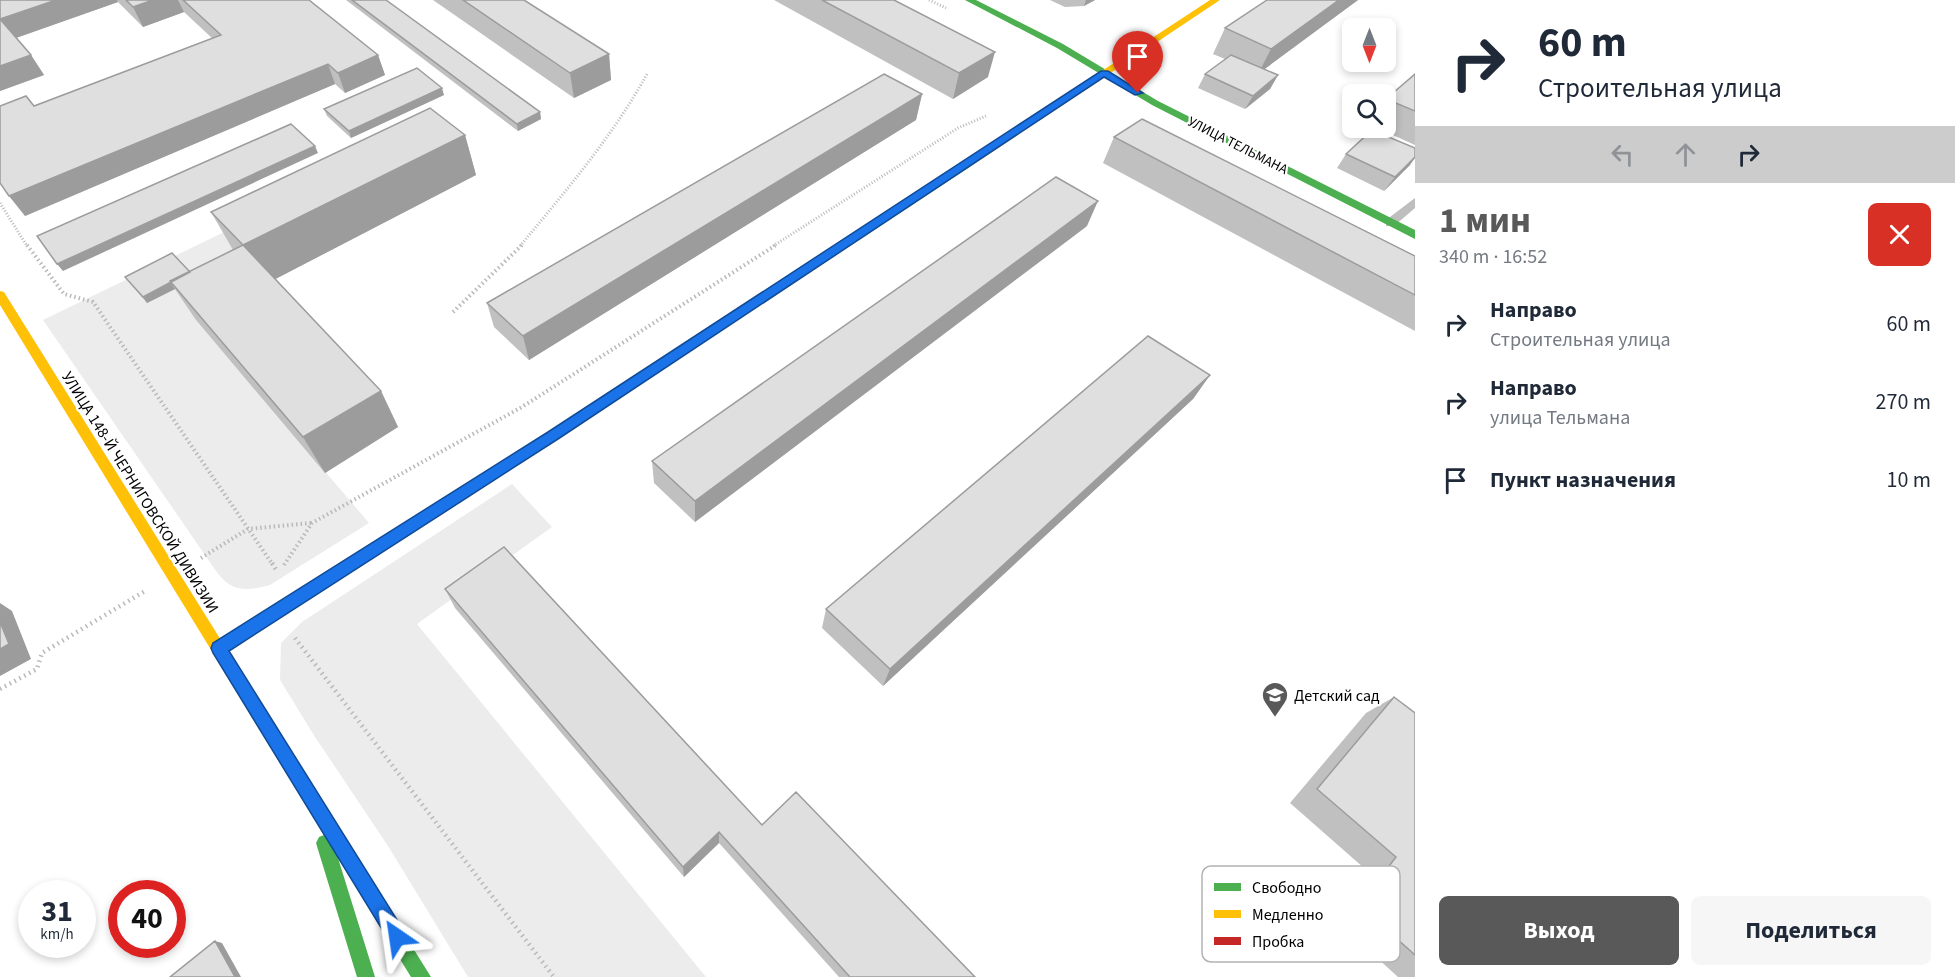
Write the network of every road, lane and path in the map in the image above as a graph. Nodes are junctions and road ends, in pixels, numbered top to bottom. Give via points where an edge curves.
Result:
1 (929, 0) edge
2 (969, 0) edge
3 (1216, 0) edge
4 (950, 10) dead end
5 (1104, 73) junction
6 (647, 74) dead end
7 (996, 112) dead end
8 (1415, 202) edge
9 (1390, 223) junction
10 (1415, 235) edge
11 (0, 295) edge
12 (453, 312) dead end
13 (279, 574) dead end
14 (219, 648) junction
15 (311, 798) junction
16 (366, 977) edge
17 (422, 977) edge

1 - 4 path
2 - 5 street, УЛИЦА ТЕЛЬМАНА
3 - 5 street
5 - 9 street, УЛИЦА ТЕЛЬМАНА
5 - 14 street via 563,429
6 - 12 path via 633,100 569,187 514,254
7 - 13 path via 958,128 522,407 312,524
8 - 9 lane
9 - 10 street, УЛИЦА ТЕЛЬМАНА
11 - 14 street, УЛИЦА 148-Й ЧЕРНИГОВСКОЙ ДИВИЗИИ
14 - 15 street, УЛИЦА 148-Й ЧЕРНИГОВСКОЙ ДИВИЗИИ
15 - 16 street, УЛИЦА 148-Й ЧЕРНИГОВСКОЙ ДИВИЗИИ
15 - 17 street, УЛИЦА 148-Й ЧЕРНИГОВСКОЙ ДИВИЗИИ

